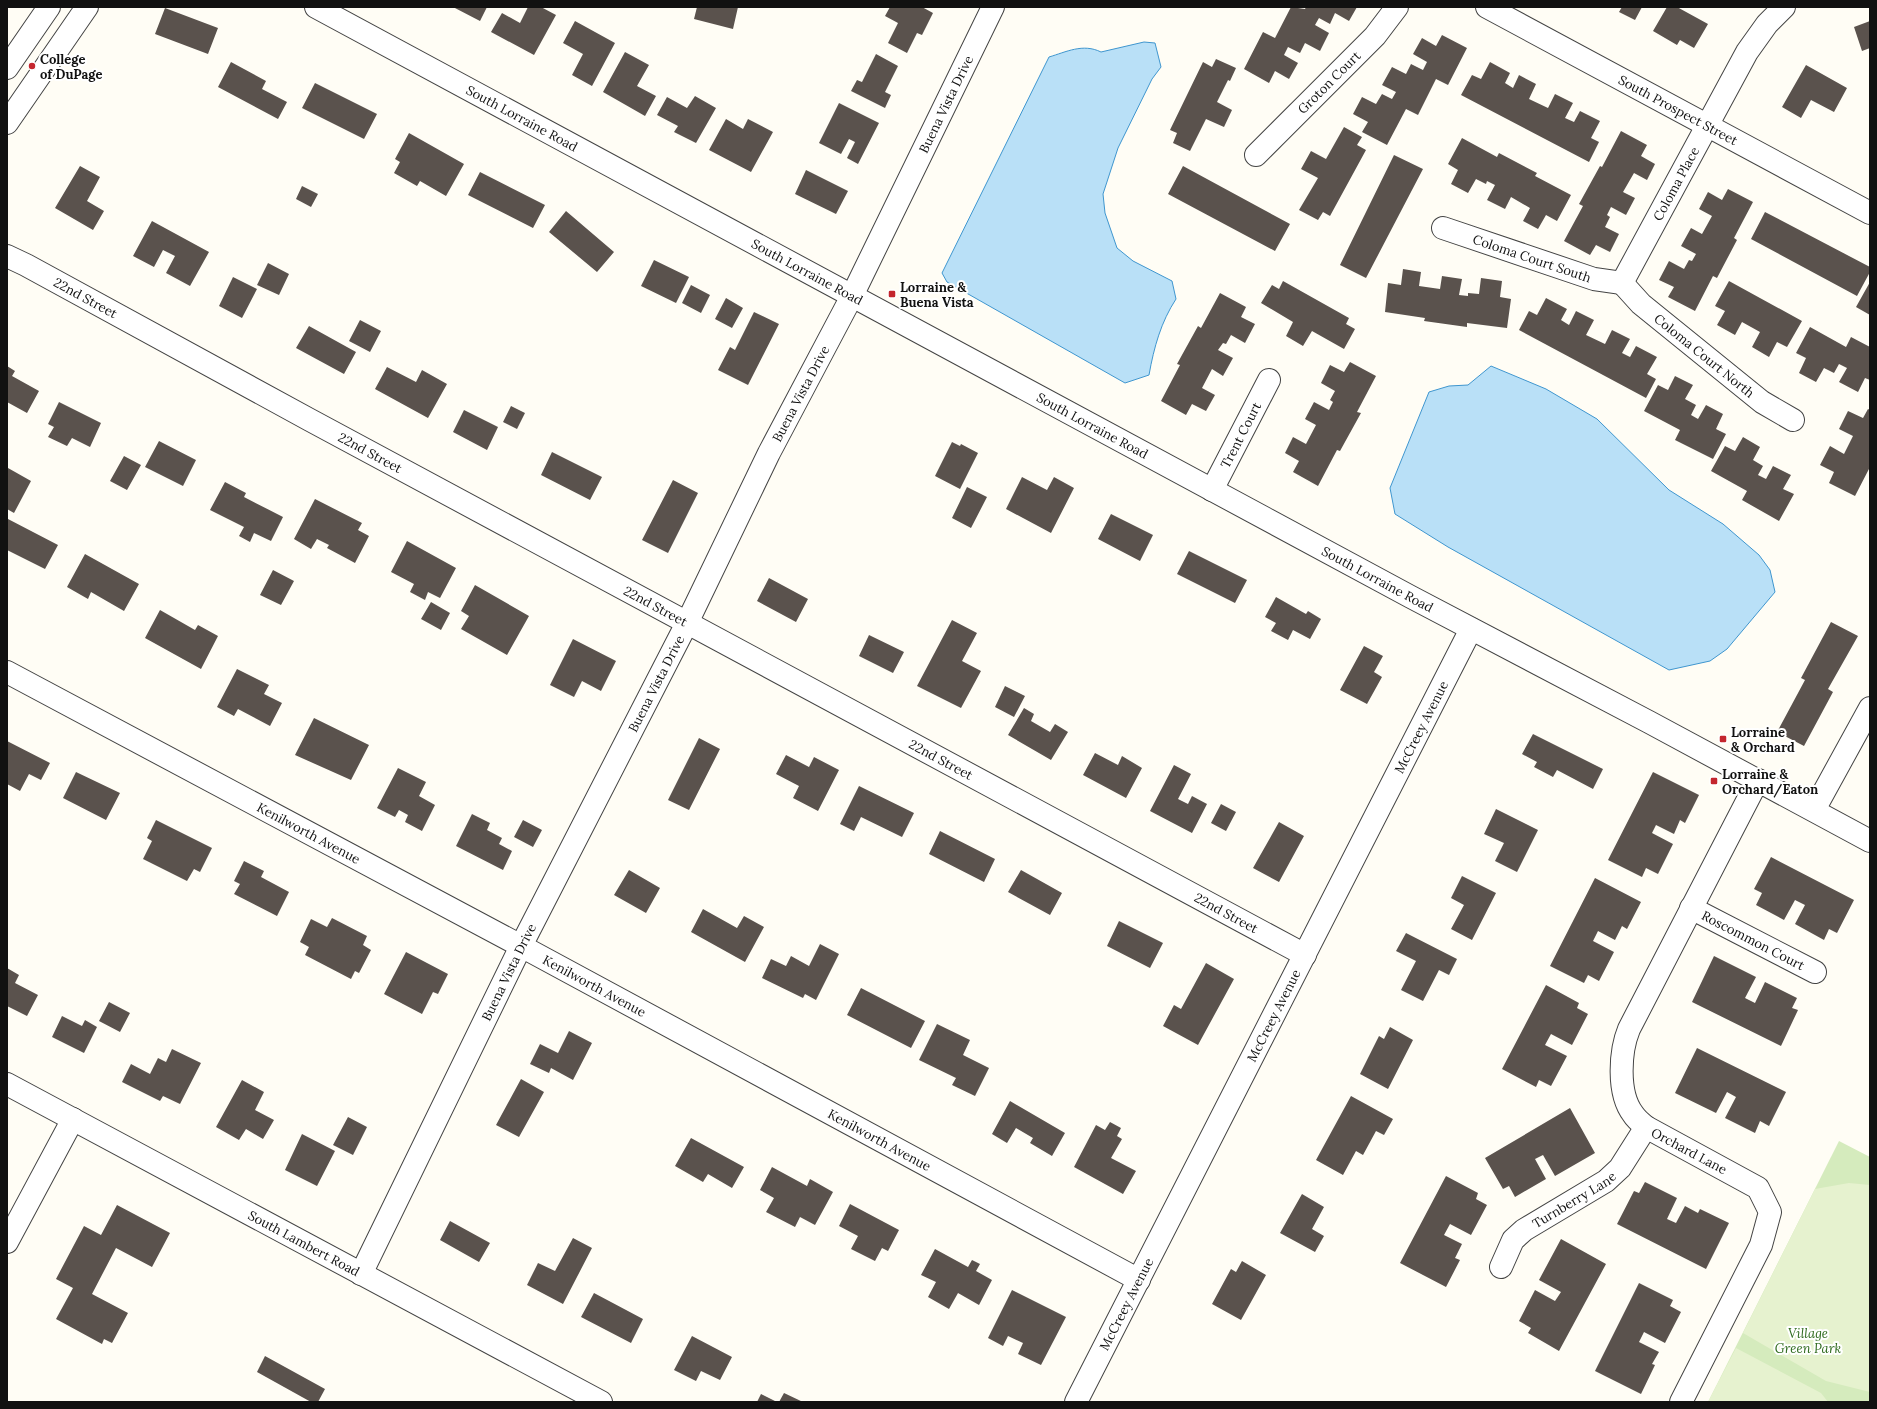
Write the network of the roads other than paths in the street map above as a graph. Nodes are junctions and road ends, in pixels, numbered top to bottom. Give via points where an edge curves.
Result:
1 (49, 7) edge
2 (87, 7) edge
3 (316, 7) edge
4 (993, 7) edge
5 (1397, 7) edge
6 (1487, 7) edge
7 (1784, 7) edge
8 (7, 68) edge
9 (7, 123) edge
10 (1707, 125) junction
11 (1256, 155) dead end
12 (1870, 213) edge
13 (1443, 228) dead end
14 (7, 256) edge
15 (1622, 283) junction
16 (852, 296) junction
17 (1270, 380) dead end
18 (1793, 420) dead end
19 (1212, 490) junction
20 (687, 623) junction
21 (1471, 629) junction
22 (7, 672) edge
23 (1870, 708) edge
24 (1758, 780) junction
25 (1814, 810) junction
26 (1870, 841) edge
27 (1691, 908) junction
28 (521, 946) junction
29 (1305, 955) junction
30 (1815, 972) dead end
31 (7, 1084) edge
32 (73, 1119) junction
33 (1646, 1128) junction
34 (7, 1242) edge
35 (1501, 1267) dead end
36 (361, 1274) junction
37 (1139, 1280) junction
38 (601, 1402) edge
39 (1076, 1402) edge
40 (1681, 1402) edge

1 - 8 street
2 - 9 street
3 - 16 street, South Lorraine Road
4 - 16 street, Buena Vista Drive
5 - 11 street, Groton Court via 1376,36
6 - 10 street, South Prospect Street
7 - 10 street, Coloma Place via 1767,24 1747,52
10 - 12 street, South Prospect Street
10 - 15 street, Coloma Place
13 - 15 street, Coloma Court South via 1594,279
14 - 20 street, 22nd Street
15 - 18 street, Coloma Court North via 1641,304 1762,402
16 - 19 street, South Lorraine Road
16 - 20 street, Buena Vista Drive via 764,465
17 - 19 street, Trent Court
19 - 21 street, South Lorraine Road
20 - 28 street, Buena Vista Drive
20 - 29 street, 22nd Street
21 - 24 street, South Lorraine Road
21 - 29 street, McCreey Avenue
22 - 28 street, Kenilworth Avenue
23 - 25 street
24 - 25 street, South Lorraine Road
24 - 27 street, Orchard Lane
25 - 26 street, South Lorraine Road
27 - 30 street, Roscommon Court
27 - 33 street, Orchard Lane via 1625,1039 1622,1060 1624,1093 1632,1113
28 - 36 street, Buena Vista Drive
28 - 37 street, Kenilworth Avenue
29 - 37 street, McCreey Avenue
31 - 32 street, South Lambert Road
32 - 34 street
32 - 36 street, South Lambert Road
33 - 35 street, Turnberry Lane via 1620,1168 1606,1181 1524,1230 1513,1240
33 - 40 street, Orchard Lane via 1758,1188 1770,1212 1762,1245
36 - 38 street, South Lambert Road
37 - 39 street, McCreey Avenue

